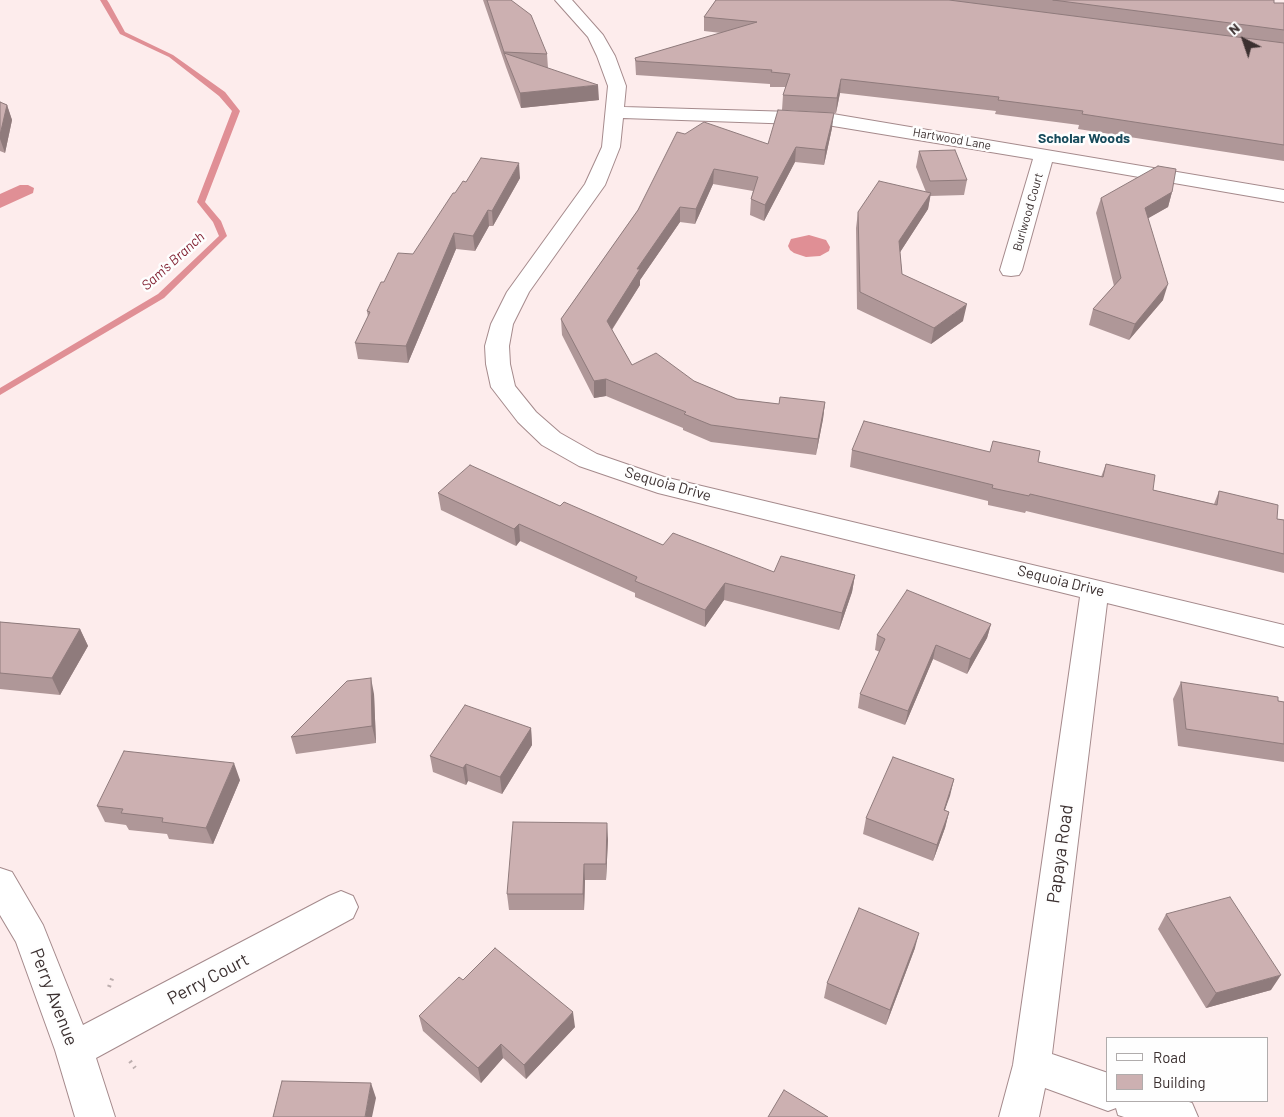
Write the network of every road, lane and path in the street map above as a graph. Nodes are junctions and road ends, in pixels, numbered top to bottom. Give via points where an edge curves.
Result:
1 (563, 0) edge
2 (616, 112) junction
3 (1044, 155) junction
4 (1284, 196) edge
5 (1011, 270) dead end
6 (1095, 590) junction
7 (1284, 636) edge
8 (0, 883) edge
9 (341, 907) dead end
10 (113, 976) dead end
11 (108, 990) dead end
12 (74, 1050) junction
13 (130, 1061) dead end
14 (1032, 1065) junction
15 (135, 1068) dead end
16 (1106, 1091) edge
17 (1135, 1102) edge
18 (95, 1117) edge
19 (1019, 1117) edge
20 (1178, 1117) edge

1 - 2 street, Sequoia Drive via 595,35 606,56 617,86
2 - 3 street, Hartwood Lane via 827,119
2 - 6 street, Sequoia Drive via 612,147 595,185 518,292 502,324 497,346 503,387 527,417 551,439 588,460 658,484
3 - 4 street, Hartwood Lane
3 - 5 street, Burlwood Court
6 - 7 street, Sequoia Drive
6 - 14 street, Papaya Road
8 - 12 street, Perry Avenue via 30,936
9 - 12 street, Perry Court
10 - 11 path
12 - 18 street, Perry Avenue
13 - 15 path
14 - 16 street
14 - 19 street, Papaya Road
17 - 20 street

